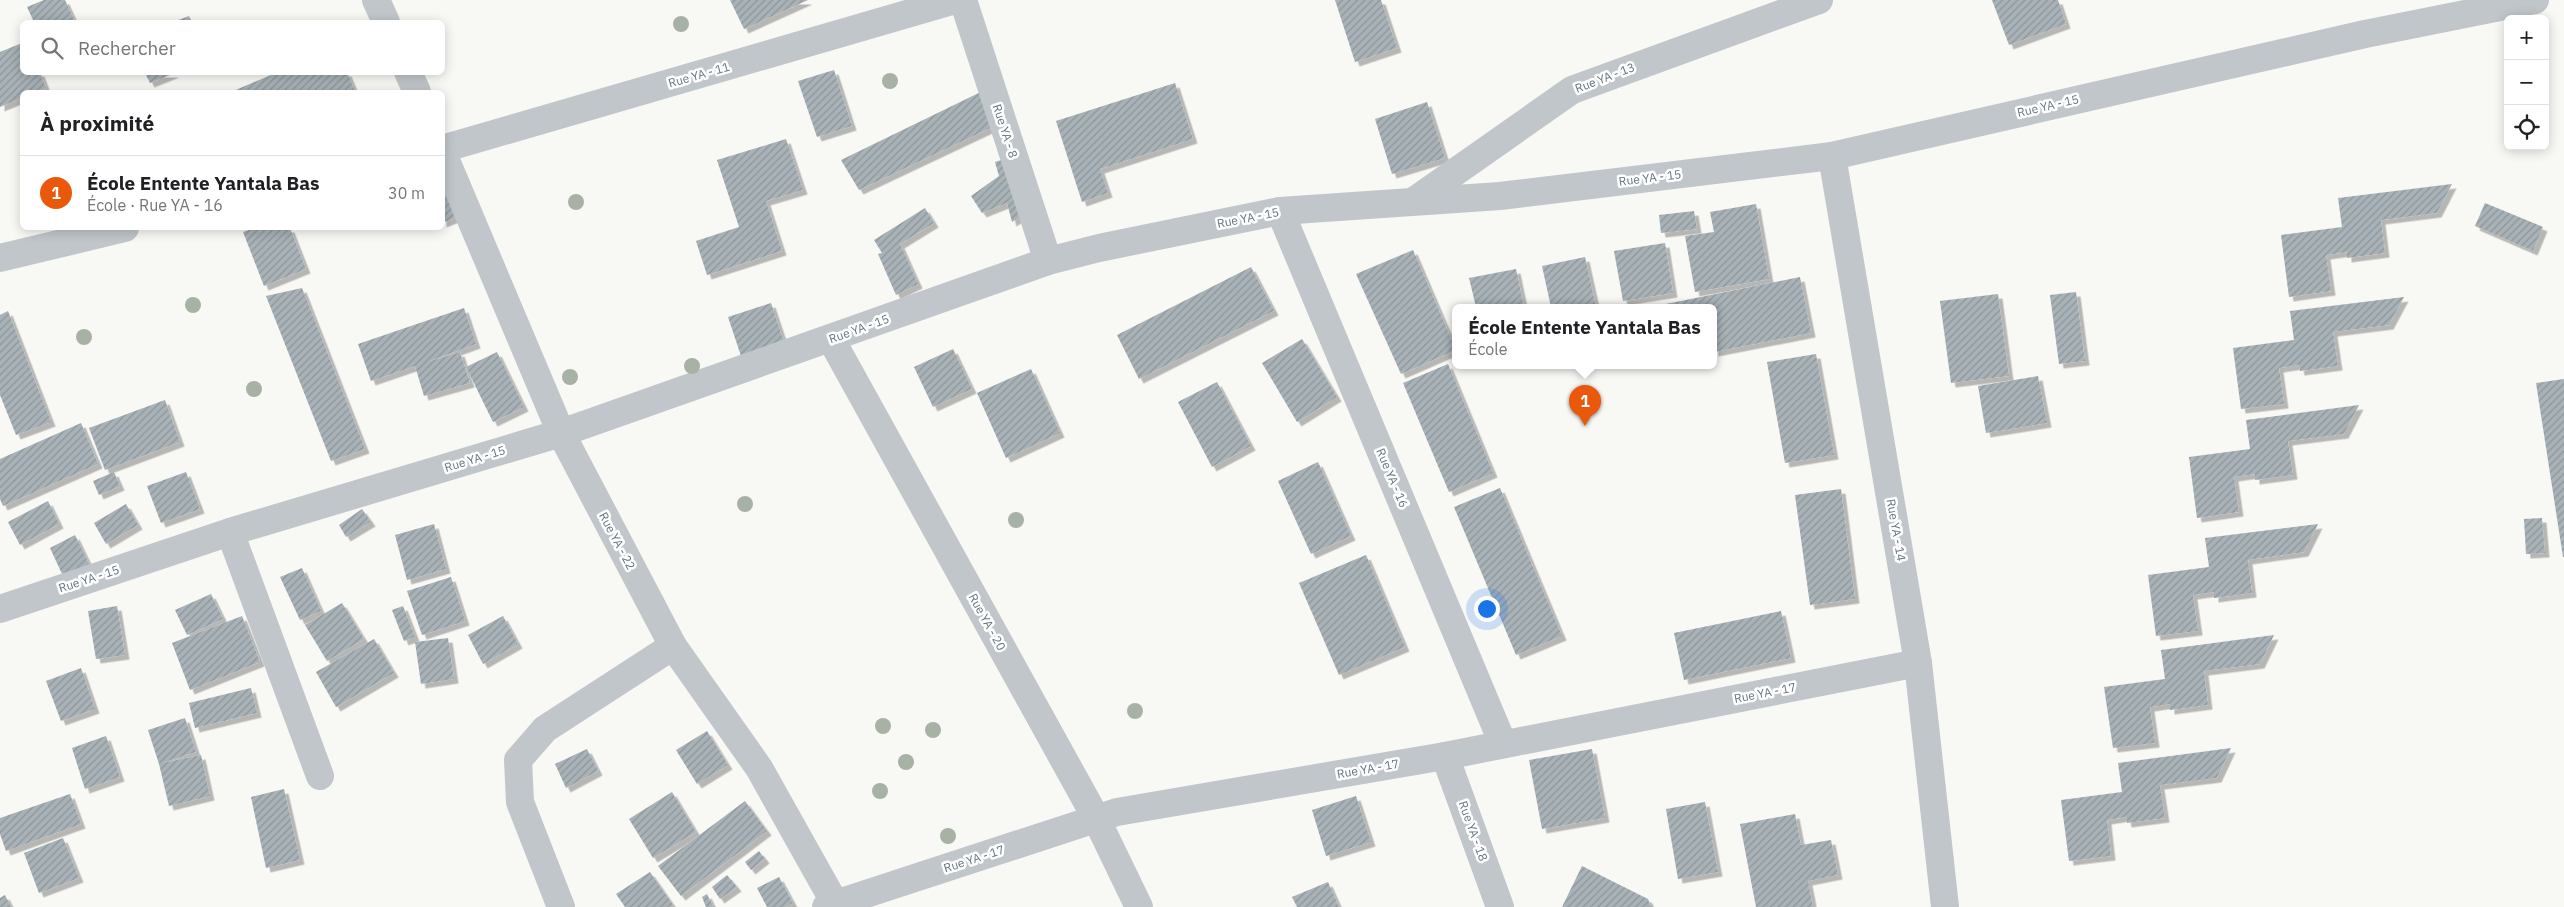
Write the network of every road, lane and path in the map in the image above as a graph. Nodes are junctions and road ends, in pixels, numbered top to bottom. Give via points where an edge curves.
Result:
1 (376, 0) edge
2 (954, 0) edge
3 (963, 0) edge
4 (1819, 0) edge
5 (2536, 0) edge
6 (385, 20) edge
7 (409, 75) edge
8 (416, 90) edge
9 (445, 149) edge
10 (1832, 156) junction
11 (445, 157) edge
12 (1413, 201) junction
13 (1280, 211) junction
14 (117, 230) edge
15 (0, 258) edge
16 (1048, 261) junction
17 (831, 339) junction
18 (561, 433) junction
19 (230, 532) junction
20 (0, 608) edge
21 (673, 646) junction
22 (1918, 663) junction
23 (1503, 744) junction
24 (1445, 756) junction
25 (320, 776) dead end
26 (1096, 818) junction
27 (833, 906) edge
28 (561, 907) edge
29 (1139, 907) edge
30 (1500, 907) edge
31 (1945, 907) edge

1 - 6 street
2 - 9 street, Rue YA - 11
3 - 16 street, Rue YA - 8
4 - 12 street, Rue YA - 13 via 1572,90
5 - 10 street, Rue YA - 15 via 2356,36
7 - 8 street
10 - 12 street, Rue YA - 15 via 1500,196
10 - 22 street, Rue YA - 14
11 - 18 street, Rue YA - 22
12 - 13 street, Rue YA - 15
13 - 16 street, Rue YA - 15
13 - 23 street, Rue YA - 16
14 - 15 street
16 - 17 street, Rue YA - 15
17 - 18 street, Rue YA - 15
17 - 26 street, Rue YA - 20
18 - 19 street, Rue YA - 15
18 - 21 street, Rue YA - 22
19 - 20 street, Rue YA - 15
19 - 25 street
21 - 27 street, Rue YA - 22 via 759,768
21 - 28 street via 544,729 518,760 520,802
22 - 23 street, Rue YA - 17
22 - 31 street, Rue YA - 14
23 - 24 street, Rue YA - 17
24 - 26 street, Rue YA - 17
24 - 30 street, Rue YA - 18
26 - 27 street, Rue YA - 17
26 - 29 street, Rue YA - 20

